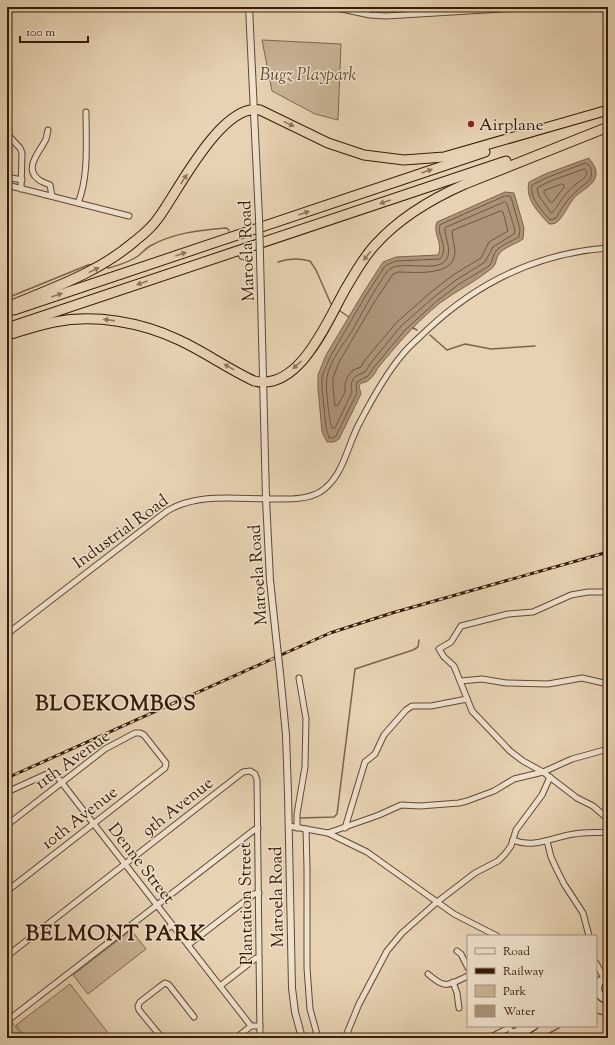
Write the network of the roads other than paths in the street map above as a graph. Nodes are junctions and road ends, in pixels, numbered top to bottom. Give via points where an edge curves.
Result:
1 (249, 7) edge
2 (332, 7) edge
3 (519, 8) edge
4 (253, 108) junction
5 (608, 111) edge
6 (86, 112) dead end
7 (608, 127) edge
8 (48, 130) dead end
9 (7, 134) edge
10 (7, 177) edge
11 (22, 180) junction
12 (7, 185) edge
13 (21, 189) junction
14 (52, 196) junction
15 (78, 203) junction
16 (129, 216) dead end
17 (608, 248) edge
18 (7, 307) edge
19 (7, 312) edge
20 (7, 328) edge
21 (7, 335) edge
22 (264, 383) junction
23 (266, 500) junction
24 (608, 592) edge
25 (7, 634) edge
26 (299, 678) dead end
27 (461, 681) junction
28 (608, 684) edge
29 (467, 699) junction
30 (608, 749) edge
31 (166, 765) joint
32 (252, 772) joint
33 (543, 772) junction
34 (550, 777) junction
35 (62, 782) junction
36 (7, 792) edge
37 (608, 819) edge
38 (94, 824) junction
39 (7, 825) edge
40 (289, 826) junction
41 (258, 828) junction
42 (297, 828) junction
43 (345, 828) junction
44 (306, 829) junction
45 (608, 832) edge
46 (328, 833) junction
47 (513, 840) junction
48 (547, 840) junction
49 (125, 864) junction
50 (7, 891) edge
51 (259, 893) junction
52 (437, 902) junction
53 (157, 905) junction
54 (172, 925) junction
55 (163, 932) dead end
56 (495, 935) edge
57 (589, 935) edge
58 (188, 945) junction
59 (457, 951) dead end
60 (7, 956) edge
61 (260, 958) junction
62 (597, 964) edge
63 (467, 966) edge
64 (428, 974) dead end
65 (467, 976) edge
66 (606, 978) edge
67 (453, 982) junction
68 (220, 986) junction
69 (597, 987) edge
70 (604, 1000) edge
71 (459, 1008) dead end
72 (194, 1017) dead end
73 (7, 1021) edge
74 (251, 1026) junction
75 (260, 1026) junction
76 (523, 1027) edge
77 (529, 1027) edge
78 (511, 1031) edge
79 (162, 1038) edge
80 (236, 1038) edge
81 (260, 1038) edge
82 (302, 1038) edge
83 (318, 1038) edge
84 (345, 1038) edge
85 (489, 1038) edge
86 (505, 1038) edge

1 - 4 street, Maroela Road
2 - 3 street via 386,16
4 -> 5 highway via 328,143 364,155 404,160 444,157
18 -> 4 highway via 81,276 121,253 158,219 216,133 236,115
4 - 22 street, Maroela Road, bridge
19 -> 5 highway
6 - 15 street via 83,189
7 -> 20 highway
7 -> 22 highway via 454,189 410,214 384,235 363,260 309,353 288,372
8 - 14 street via 34,160 33,170 37,179 50,185
9 - 11 street via 22,153
10 - 11 street
11 - 13 street
12 - 13 street
13 - 14 street
14 - 15 street
15 - 16 street
17 - 23 street, Industrial Road via 568,253 534,262 503,275 463,300 434,323 401,356 368,407 331,483 318,493 304,498
22 -> 21 highway via 248,378 179,340 136,324 101,319 76,319 54,322
22 - 23 street, Maroela Road
23 - 25 street, Industrial Road via 202,499 182,503 170,509
23 - 40 street, Maroela Road, bridge via 270,586 287,758
24 - 27 street via 571,595 533,612 508,614 461,626 452,642 439,649 454,666
26 - 42 street via 306,719 305,768
27 - 28 street via 482,679 506,683 548,684 582,678
27 - 29 street
29 - 33 street via 475,715 510,752
29 - 43 street via 431,706 412,706 406,710 384,735 375,754 365,762
30 - 33 street via 572,759
31 - 35 street, 11th Avenue via 144,735 135,733 105,749
31 - 38 street, 10th Avenue
32 - 41 street, Plantation Street via 257,778
32 - 49 street, 9th Avenue via 243,772
33 - 34 street
33 - 43 street via 514,779 494,791 467,801 402,806
34 - 37 street
34 - 47 street via 542,795 516,830
35 - 36 street, Denne Street via 54,774 49,774
35 - 38 street, Denne Street
35 - 39 street, 11th Avenue
38 - 49 street, Denne Street
38 - 50 street, 10th Avenue
40 - 42 street
40 - 82 street, Maroela Road via 292,988
41 - 51 street, Plantation Street
41 - 53 street
42 - 44 street
43 - 46 street
44 - 46 street
44 - 83 street via 307,968 310,1008
45 - 48 street via 574,834
46 - 52 street via 374,857
47 - 48 street via 528,843
47 - 52 street via 498,861 475,873
48 - 57 street via 551,857 583,914
49 - 53 street, Denne Street
49 - 60 street, 9th Avenue
51 - 58 street via 254,894
51 - 61 street, Plantation Street
52 - 56 street
52 - 84 street via 387,950 359,1004
53 - 54 street, Denne Street
53 - 73 street
54 - 55 street
54 - 58 street, Denne Street
58 - 68 street, Denne Street
59 - 63 street
61 - 68 street via 256,958
61 - 75 street, Plantation Street
62 - 66 street
64 - 67 street via 445,985
65 - 67 street
66 - 69 main road via 600,981
67 - 71 street
68 - 74 street, Denne Street
69 - 70 main road
72 - 79 street via 169,985 162,985 138,1006
74 - 75 street
74 - 80 street
75 - 81 street, Plantation Street
76 - 78 main road
77 - 78 main road
78 - 85 street
78 - 86 main road

